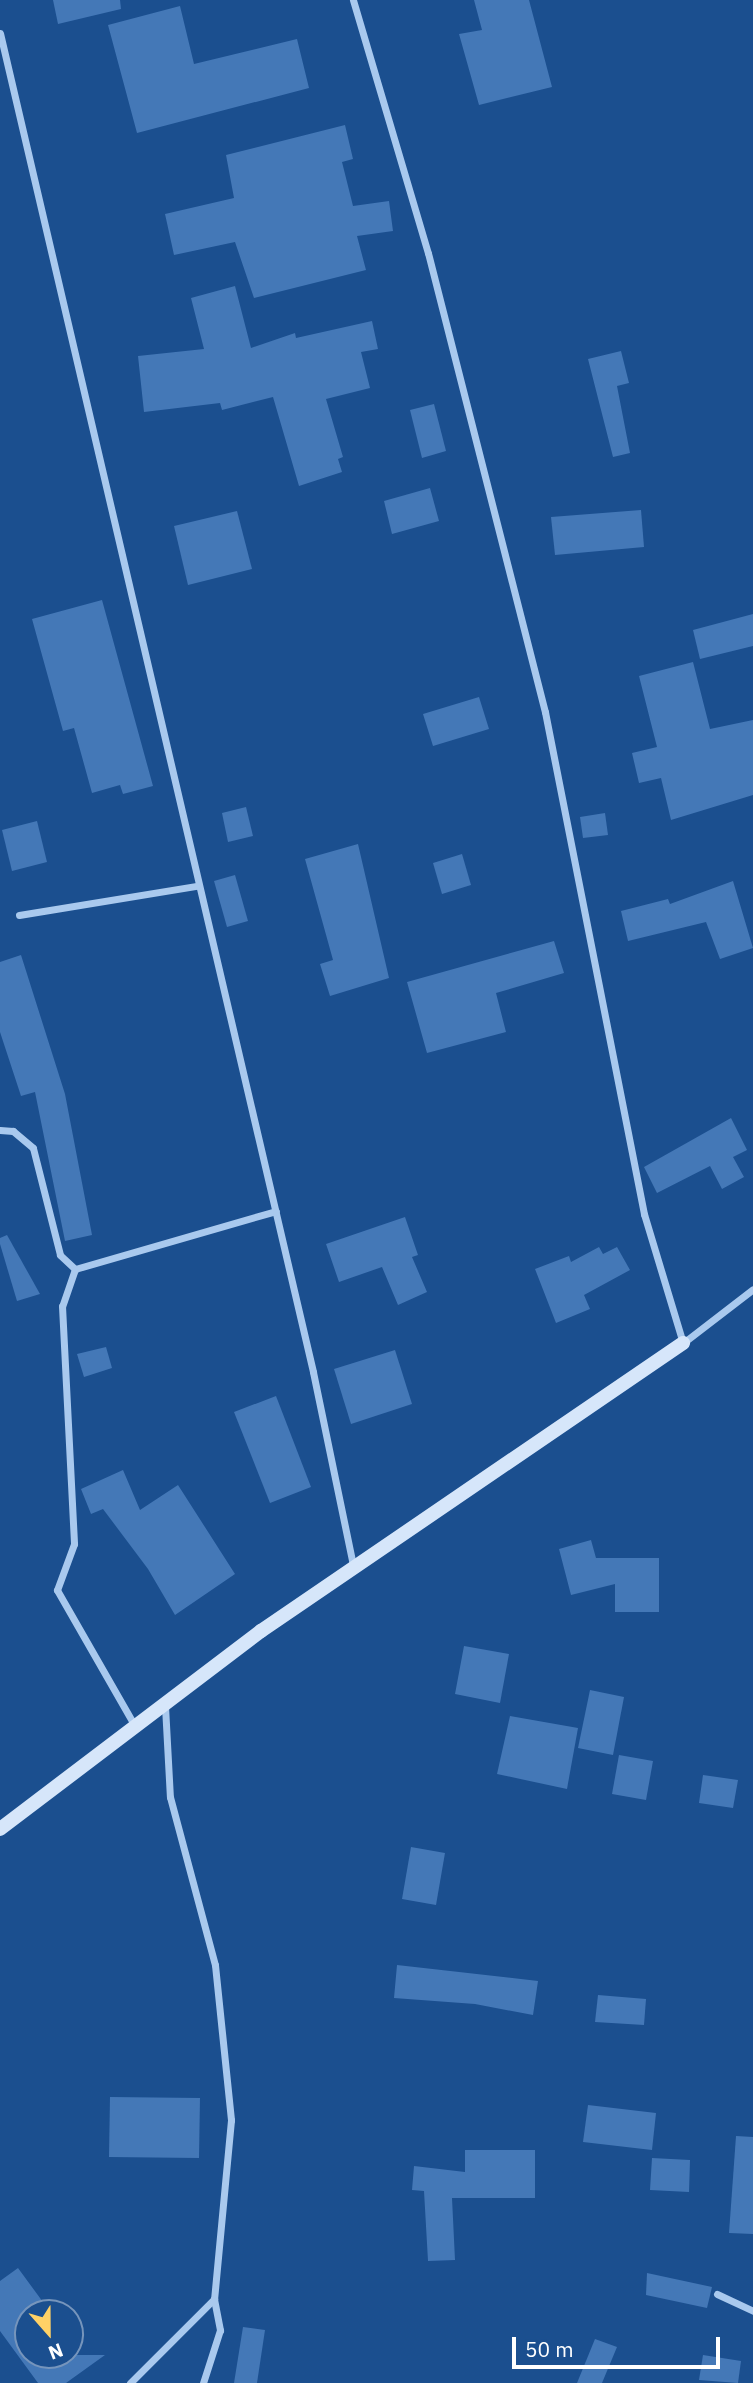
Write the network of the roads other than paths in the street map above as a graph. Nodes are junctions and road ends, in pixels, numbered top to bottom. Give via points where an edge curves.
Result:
1 (353, 0) edge
2 (0, 33) edge
3 (197, 886) junction
4 (19, 915) dead end
5 (0, 1130) edge
6 (276, 1211) junction
7 (75, 1269) junction
8 (753, 1289) edge
9 (683, 1343) junction
10 (353, 1566) junction
11 (165, 1706) junction
12 (136, 1729) junction
13 (0, 1829) edge
14 (717, 2294) dead end
15 (214, 2299) junction
16 (753, 2311) edge
17 (130, 2383) edge
18 (202, 2383) edge

1 - 9 street via 428,253 545,712 644,1214
2 - 3 street
3 - 4 street
3 - 6 street
5 - 7 street via 13,1130 33,1148 60,1255
6 - 7 street
6 - 10 street
7 - 12 street via 62,1306 74,1545 57,1590
8 - 9 street
9 - 10 street
10 - 11 street
11 - 12 street
11 - 15 street via 170,1797 215,1965 231,2120
12 - 13 street
14 - 16 street
15 - 17 street
15 - 18 street via 220,2330

